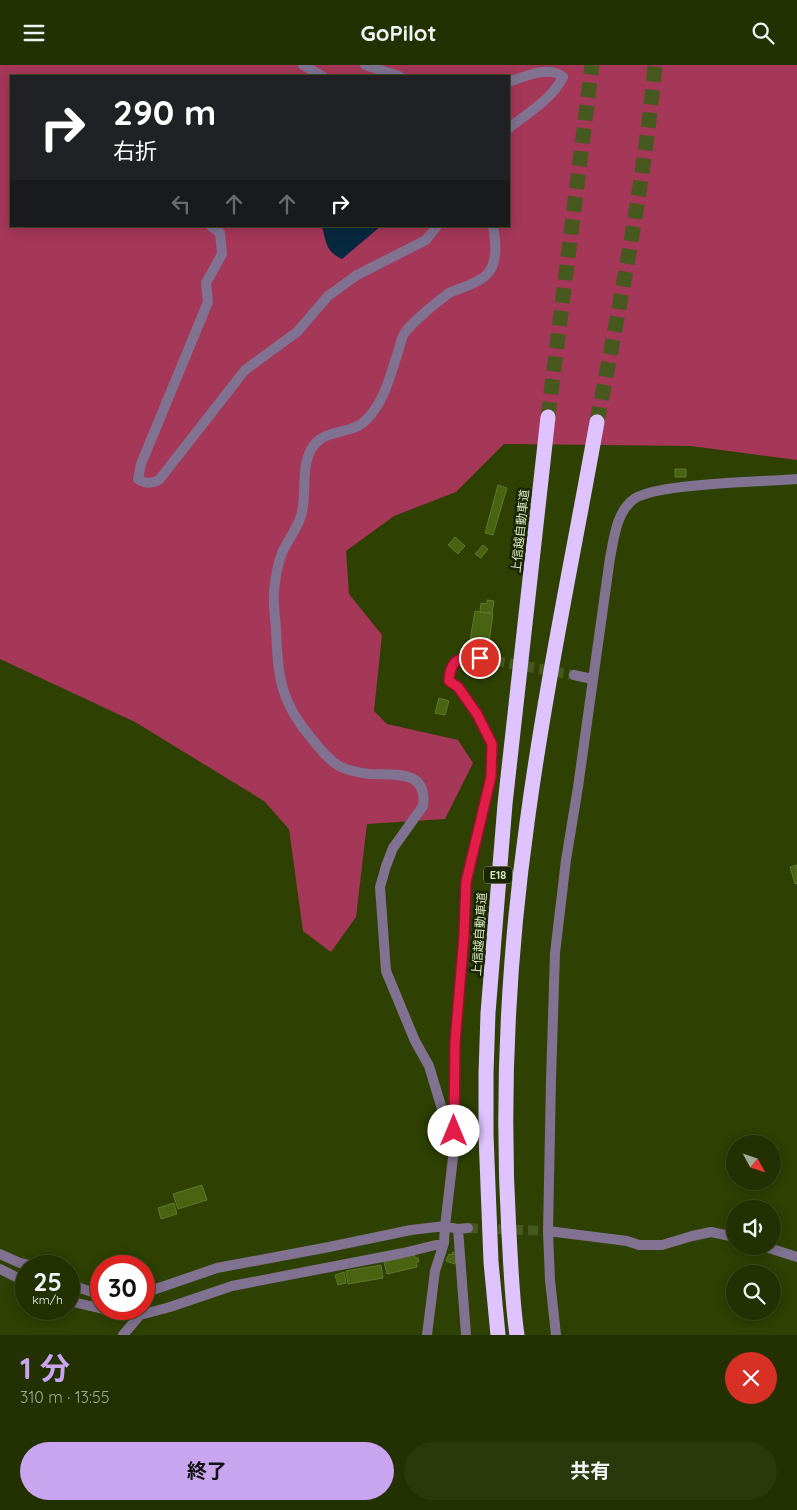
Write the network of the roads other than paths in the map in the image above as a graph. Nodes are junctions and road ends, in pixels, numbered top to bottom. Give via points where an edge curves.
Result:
1 (303, 65) edge
2 (365, 65) edge
3 (320, 75) edge
4 (396, 75) edge
5 (510, 82) edge
6 (510, 127) edge
7 (212, 227) edge
8 (436, 227) edge
9 (493, 227) edge
10 (548, 417) tunnel mouth
11 (598, 422) tunnel mouth
12 (797, 479) edge
13 (480, 658) tunnel mouth
14 (574, 675) tunnel mouth
15 (592, 679) junction
16 (454, 1149) junction
17 (444, 1226) junction
18 (548, 1231) junction
19 (726, 1235) edge
20 (444, 1243) junction
21 (781, 1252) edge
22 (0, 1254) edge
23 (797, 1257) edge
24 (15, 1261) edge
25 (0, 1269) edge
26 (15, 1276) edge
27 (155, 1289) edge
28 (155, 1311) edge
29 (136, 1320) edge
30 (123, 1335) edge
31 (427, 1335) edge
32 (466, 1335) edge
33 (498, 1335) edge
34 (517, 1335) edge
35 (556, 1335) edge

1 - 3 street
2 - 4 street
5 - 6 street via 537,69 551,68 563,77 548,97
7 - 8 street via 220,233 222,254 206,283 208,302 141,464 138,479 145,483 159,480 245,370 297,332 328,296 358,275 426,240
9 - 16 street via 495,260 486,275 451,292 404,334 383,394 364,423 330,434 315,445 305,466 301,516 281,555 274,591 280,681 296,720 325,754 341,767 367,773 394,773 413,778 421,786 423,806 394,848 380,887 386,971 414,1041 429,1066
10 - 33 highway, 上信越自動車道 / E18 via 505,804 489,1004 486,1135 491,1262
11 - 34 highway, E18 via 549,684 527,823 513,950 505,1078 505,1138
12 - 15 street via 679,487 634,499 618,522
13 - 16 street via 466,657 455,661 449,681 458,687 477,714 492,744 491,777 466,882 455,1043
14 - 15 street
15 - 18 street via 555,953
16 - 17 street
17 - 20 street
17 - 27 street via 216,1268
17 - 32 street via 463,1229
18 - 19 street via 639,1245 662,1245 711,1232
18 - 35 street
20 - 28 street via 232,1286
20 - 31 street via 435,1271
21 - 23 street
22 - 24 street
25 - 26 street
29 - 30 street

